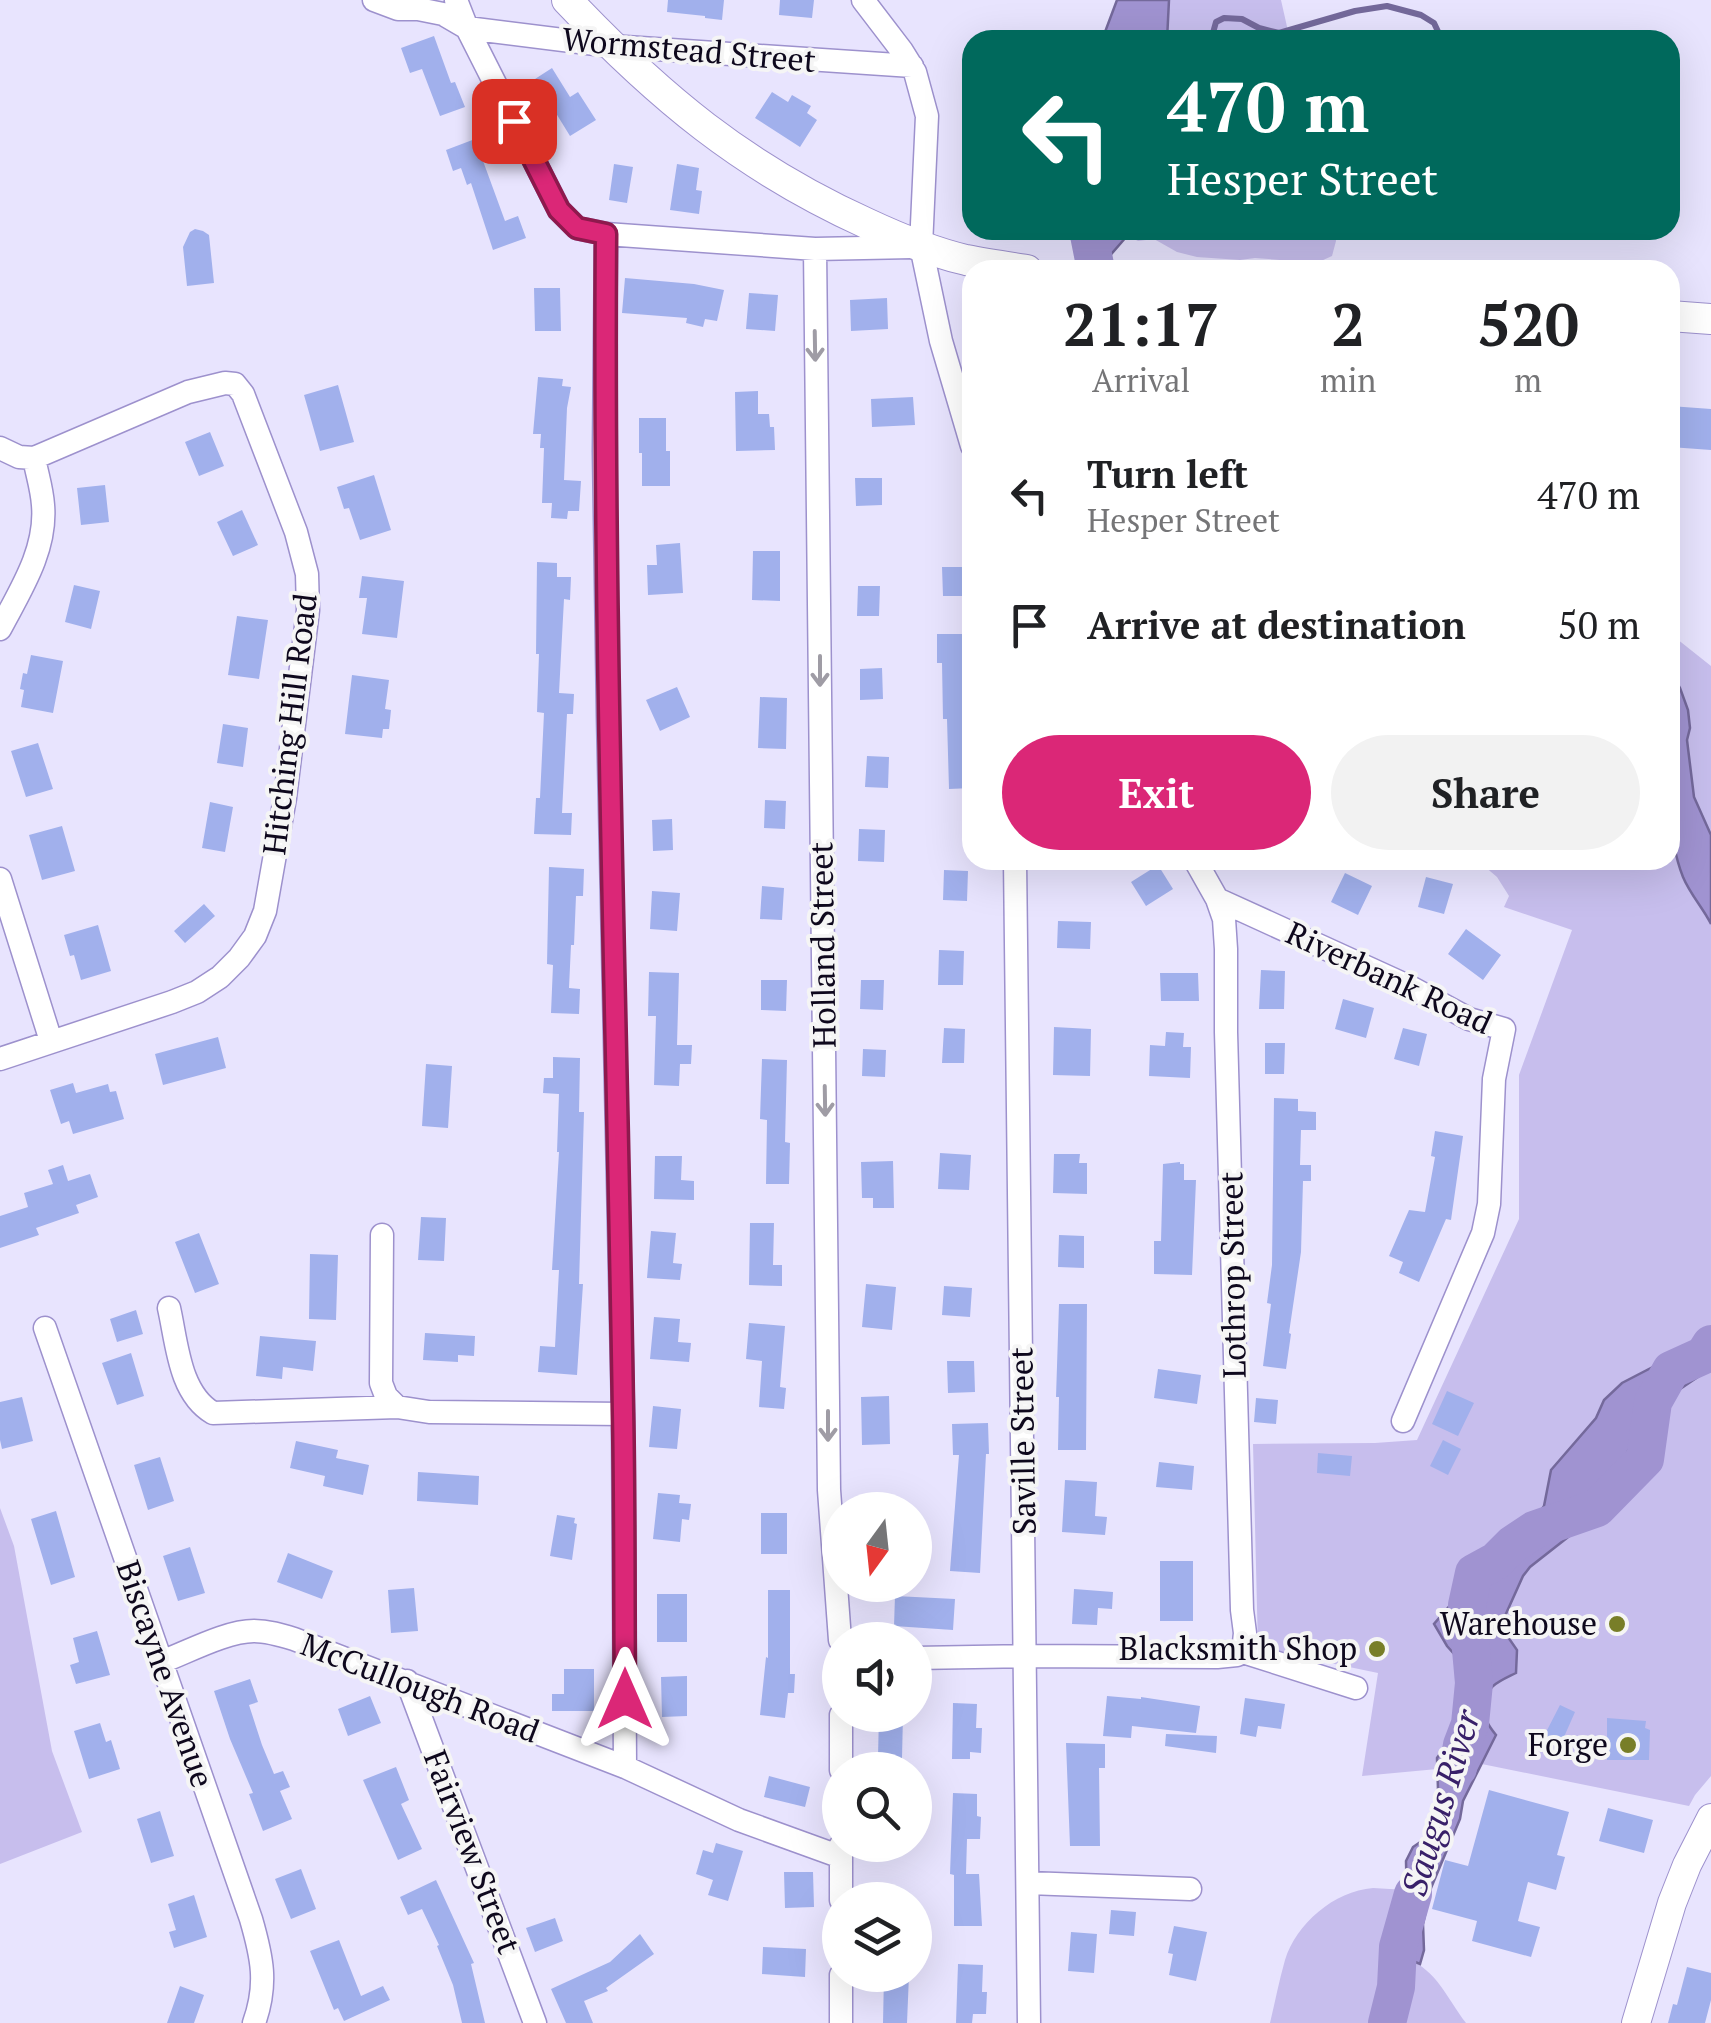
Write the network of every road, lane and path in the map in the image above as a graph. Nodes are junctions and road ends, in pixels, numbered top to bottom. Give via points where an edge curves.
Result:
1 (374, 0) edge
2 (456, 0) edge
3 (567, 0) edge
4 (863, 0) edge
5 (467, 28) junction
6 (611, 46) junction
7 (912, 66) junction
8 (606, 234) junction
9 (921, 246) junction
10 (814, 249) junction
11 (968, 260) edge
12 (1680, 317) edge
13 (1711, 319) edge
14 (962, 412) edge
15 (0, 448) edge
16 (34, 458) junction
17 (0, 630) edge
18 (1015, 870) edge
19 (1201, 870) edge
20 (0, 878) edge
21 (1218, 900) junction
22 (51, 1041) junction
23 (0, 1059) edge
24 (382, 1236) dead end
25 (169, 1308) dead end
26 (44, 1328) dead end
27 (397, 1406) junction
28 (623, 1414) junction
29 (1403, 1420) dead end
30 (839, 1622) edge
31 (1243, 1652) junction
32 (1026, 1656) junction
33 (932, 1658) edge
34 (161, 1662) junction
35 (407, 1681) junction
36 (1356, 1688) dead end
37 (625, 1767) junction
38 (1711, 1818) edge
39 (822, 1845) edge
40 (1028, 1883) junction
41 (1190, 1890) dead end
42 (841, 1992) edge
43 (254, 2023) edge
44 (535, 2023) edge
45 (841, 2023) edge
46 (1029, 2023) edge
47 (1636, 2023) edge

1 - 5 street, Wormstead Street via 443,14
2 - 5 street
3 - 6 main road
4 - 7 street
5 - 6 street, Wormstead Street
5 - 8 street via 559,210 577,228
6 - 7 street, Wormstead Street
6 - 9 main road via 732,148 832,208
7 - 9 street via 927,116
8 - 10 street
8 - 28 street via 604,451
9 - 10 street
9 - 11 main road
9 - 14 street
10 -> 30 street, Holland Street via 829,1490
12 - 13 main road
15 - 16 street
16 - 17 street via 43,504 39,541
16 - 22 street, Hitching Hill Road via 188,392 235,384 307,574 285,798 269,898 255,936 230,968 197,992
18 - 32 street, Saville Street
19 - 21 street
20 - 22 street
21 - 29 street, Riverbank Road via 1469,1019 1504,1029 1483,1233
21 - 31 street, Lothrop Street via 1226,949
22 - 23 street
24 - 27 street via 381,1383
25 - 27 street via 184,1377 213,1414
26 - 34 street, Biscayne Avenue
27 - 28 street
28 - 37 street
31 - 32 street
31 - 36 street
32 - 33 street
32 - 40 street, Saville Street
34 - 35 street, McCullough Road via 232,1634 268,1632
34 - 43 street, Biscayne Avenue via 262,1960
35 - 37 street, McCullough Road
35 - 44 street, Fairview Street
37 - 39 street, McCullough Road via 739,1820
38 - 47 street via 1672,1904
40 - 41 street
40 - 46 street, Saville Street
42 - 45 street

